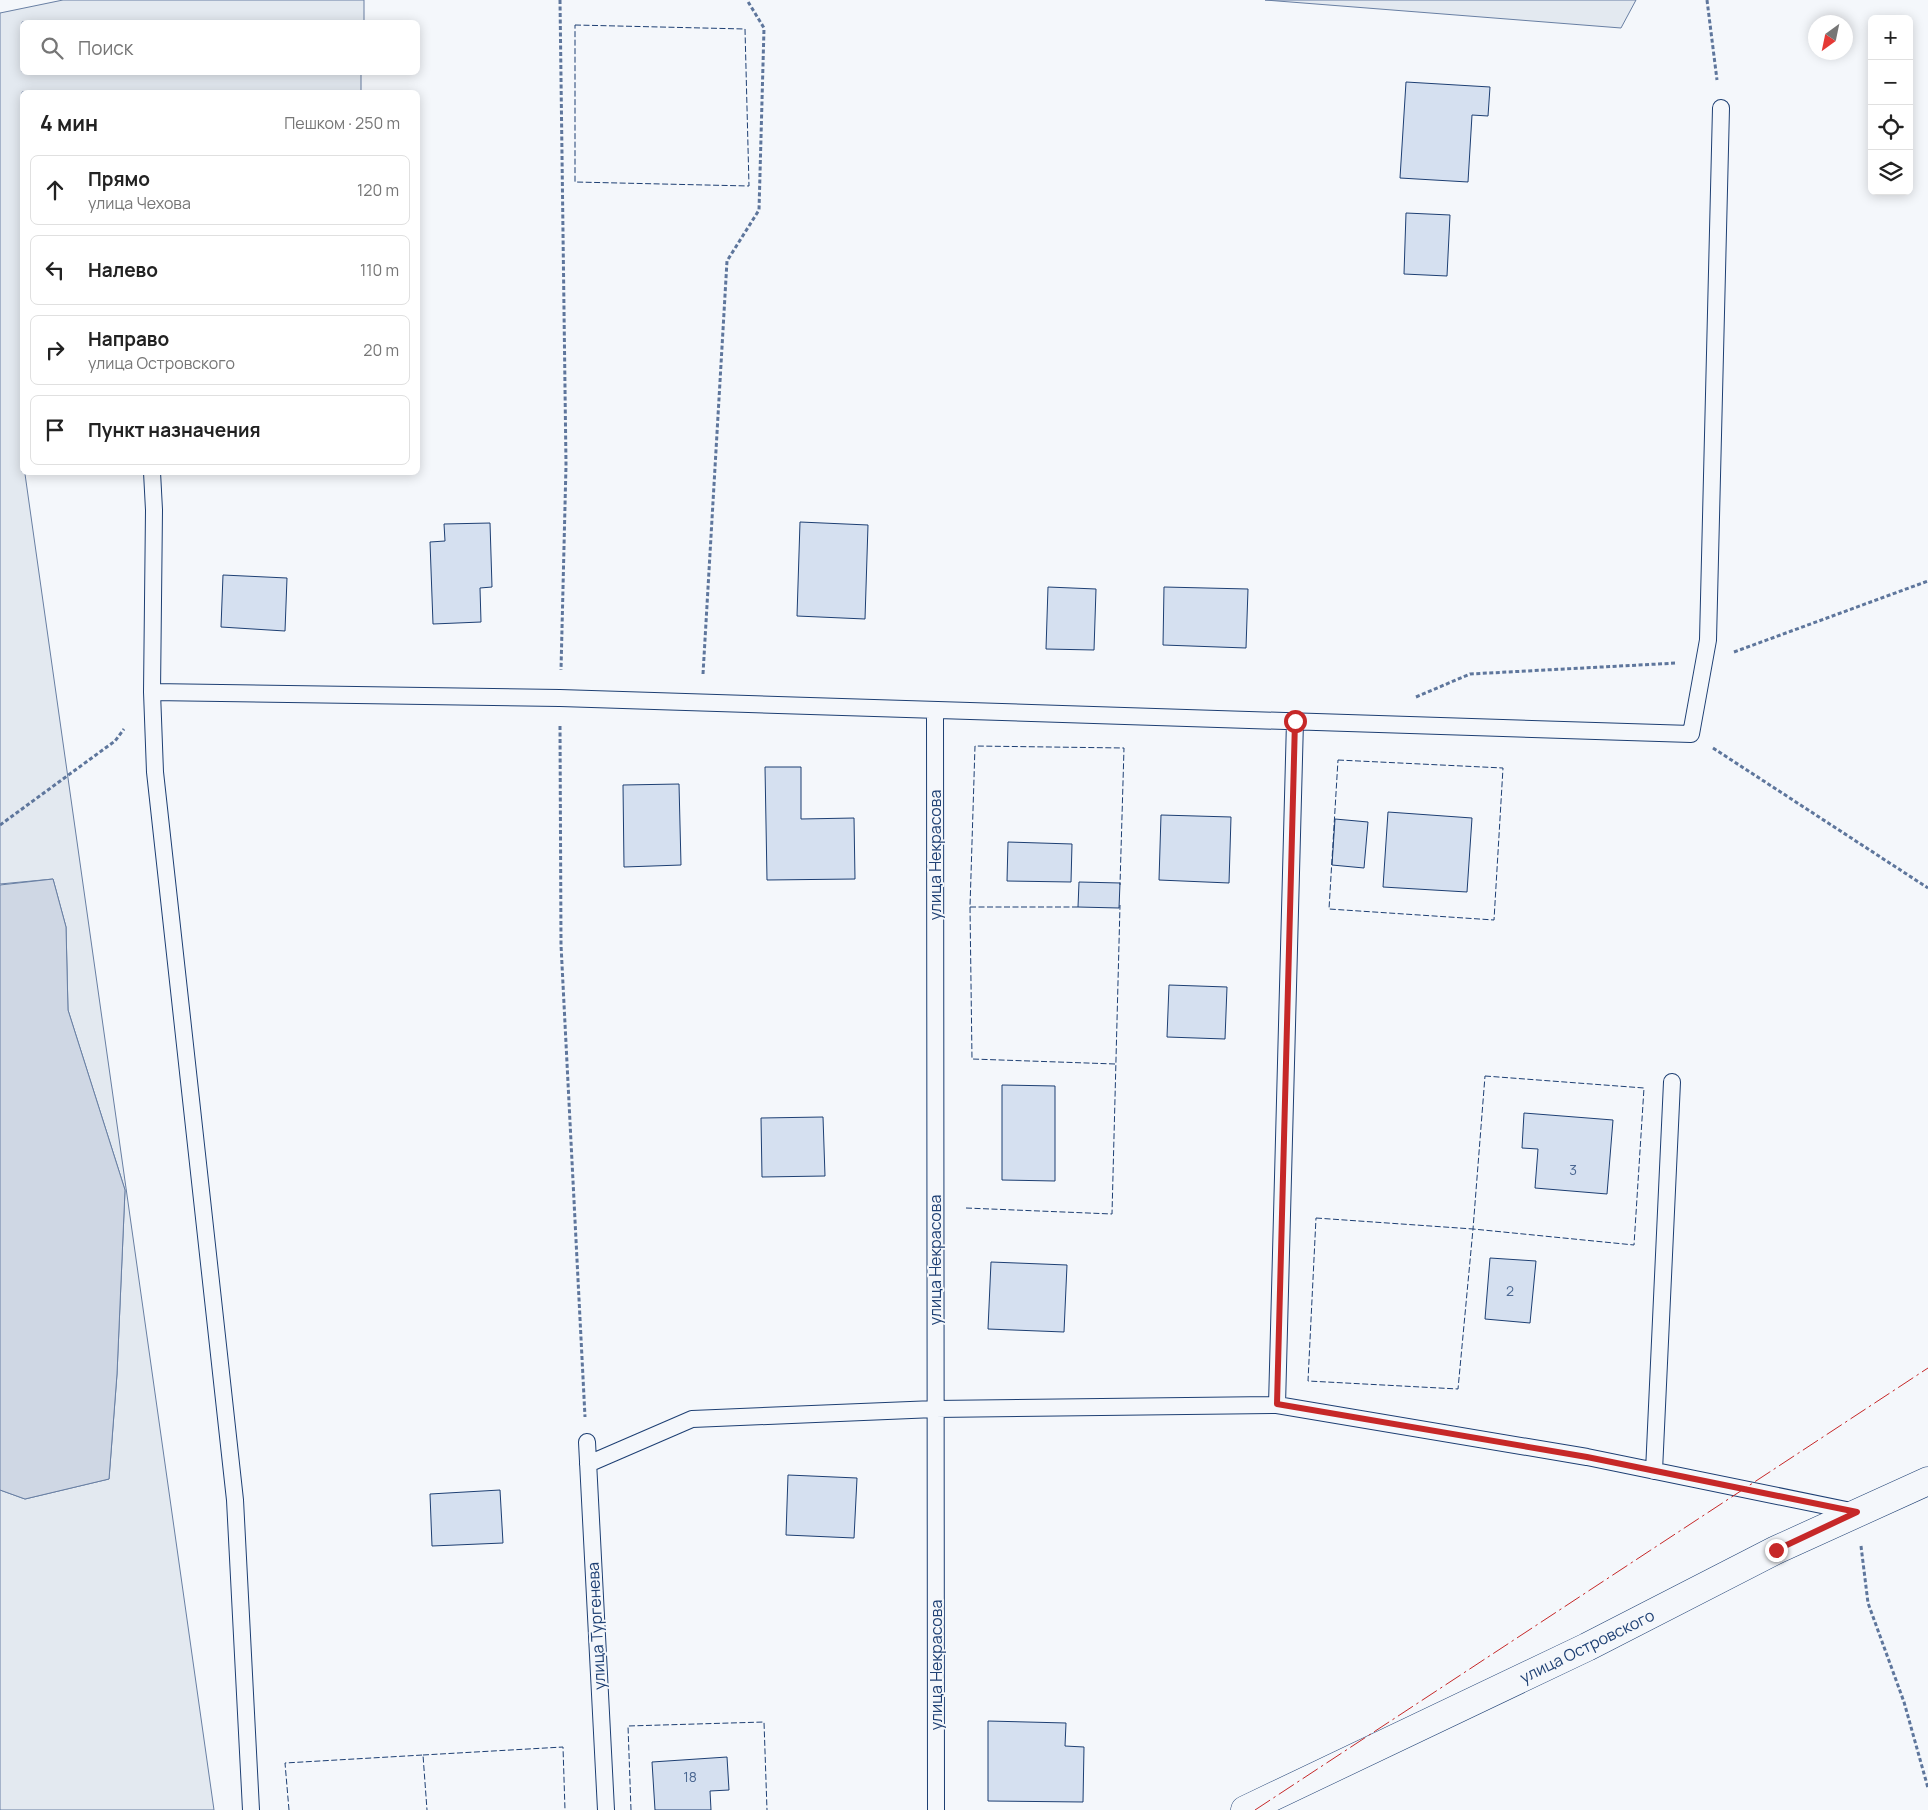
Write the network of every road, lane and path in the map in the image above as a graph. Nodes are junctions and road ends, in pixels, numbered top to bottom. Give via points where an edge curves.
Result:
1 (747, 0) edge
2 (1707, 0) edge
3 (1721, 108) joint
4 (152, 475) edge
5 (1928, 581) edge
6 (1704, 663) junction
7 (152, 692) junction
8 (1407, 700) dead end
9 (701, 702) junction
10 (935, 710) junction
11 (1295, 721) junction
12 (1691, 734) junction
13 (0, 825) edge
14 (1928, 888) edge
15 (1672, 1082) dead end
16 (1277, 1404) junction
17 (935, 1409) junction
18 (587, 1442) dead end
19 (588, 1464) junction
20 (1654, 1471) junction
21 (1928, 1481) edge
22 (1857, 1512) junction
23 (1928, 1788) edge
24 (251, 1810) edge
25 (606, 1810) edge
26 (936, 1810) edge
27 (1245, 1810) edge

1 - 9 path via 764,28 759,210 727,261
2 - 3 path
3 - 6 lane via 1708,640
4 - 7 lane
5 - 6 path
6 - 8 path via 1470,674
6 - 12 lane
7 - 9 lane
7 - 13 path via 116,740
7 - 24 lane via 156,782 235,1500
9 - 10 lane
10 - 11 lane
10 - 17 lane, улица Некрасова
11 - 12 lane
11 - 16 lane
12 - 14 path
15 - 20 lane
16 - 17 lane
16 - 20 lane
17 - 19 lane via 692,1419
17 - 26 lane, улица Некрасова
18 - 19 lane, улица Тургенева
19 - 25 lane, улица Тургенева
20 - 22 lane
21 - 22 street, улица Островского
22 - 23 path via 1868,1602 1904,1702
22 - 27 street, улица Островского via 1587,1647

